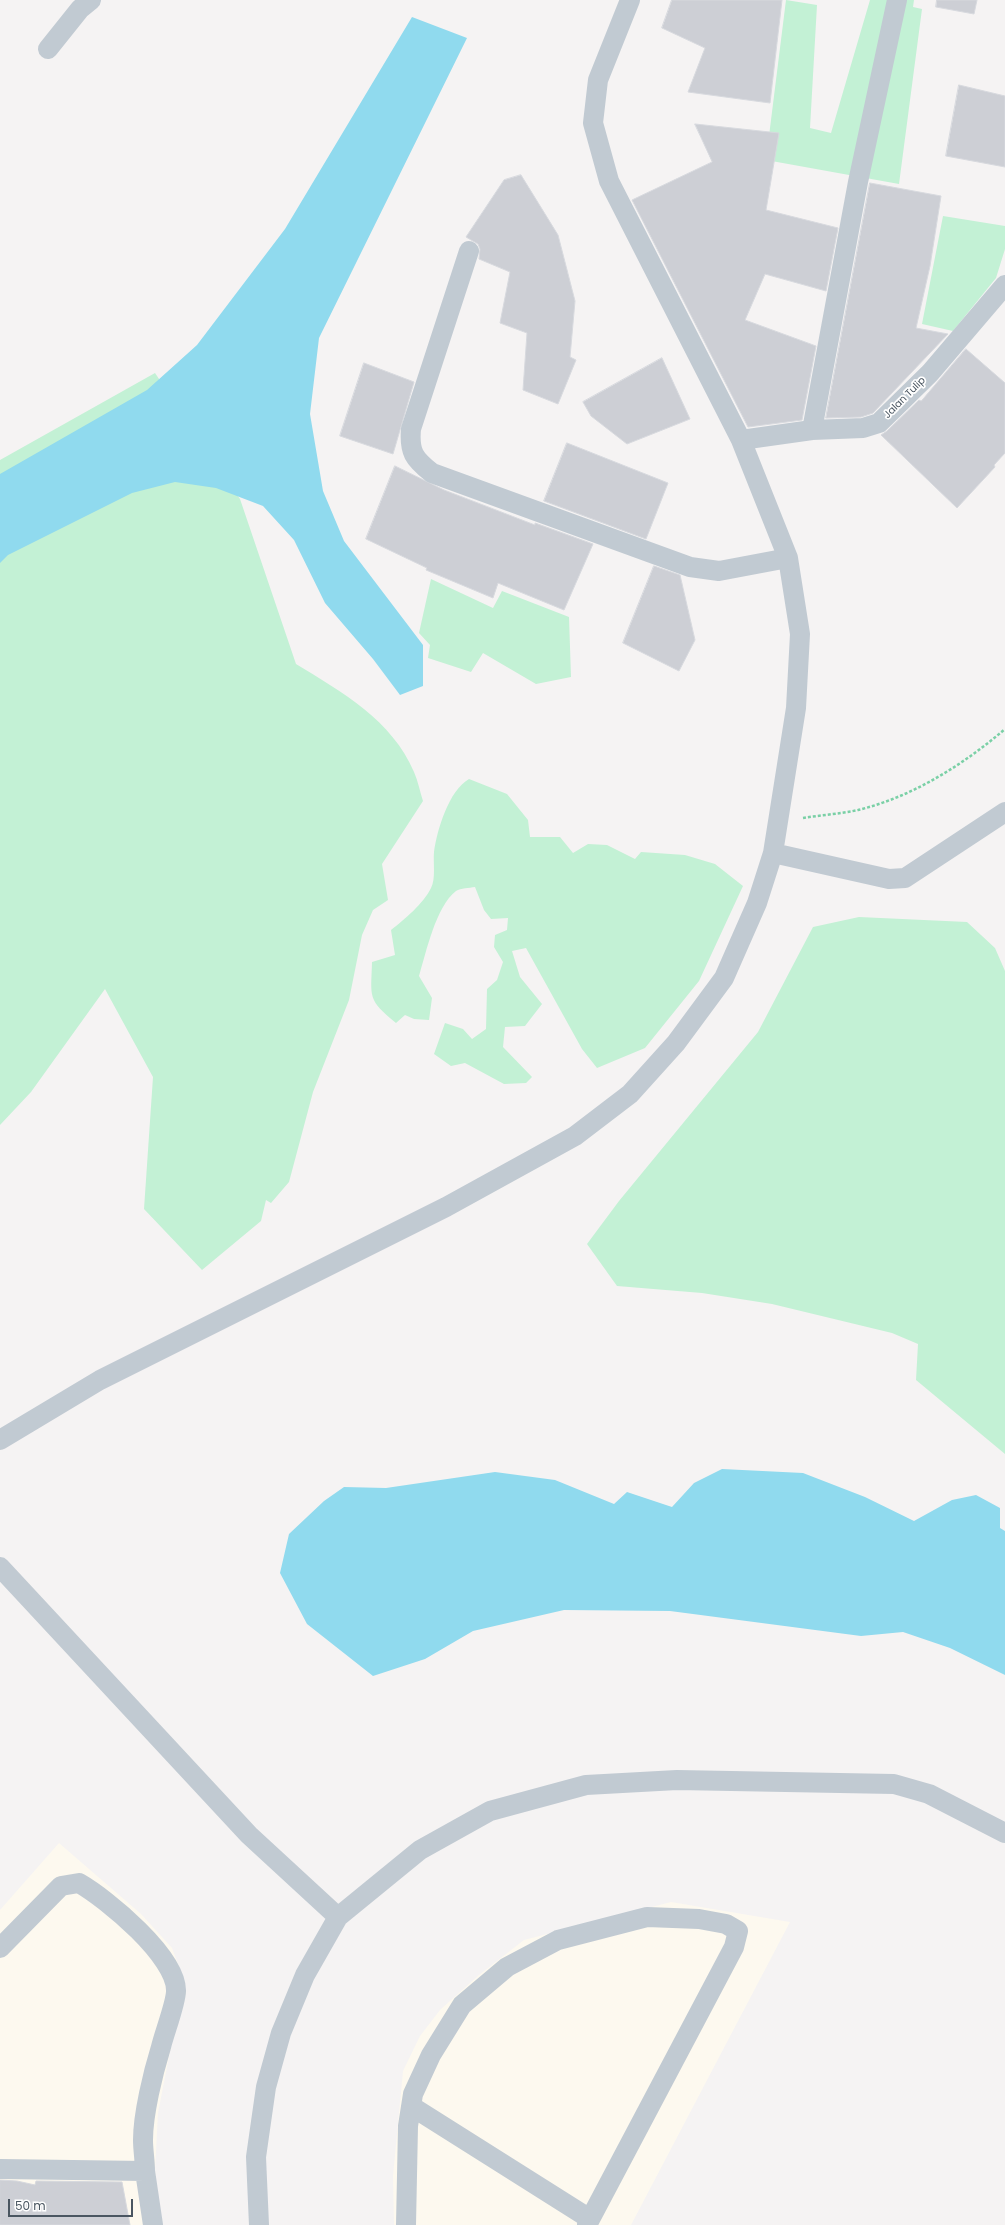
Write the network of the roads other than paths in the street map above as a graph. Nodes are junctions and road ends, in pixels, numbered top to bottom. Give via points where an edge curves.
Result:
1 (91, 0) edge
2 (630, 0) edge
3 (897, 0) edge
4 (48, 48) dead end
5 (469, 251) dead end
6 (1005, 285) edge
7 (812, 430) junction
8 (740, 440) junction
9 (788, 558) junction
10 (1005, 812) edge
11 (773, 853) junction
12 (0, 1440) edge
13 (0, 1567) edge
14 (1005, 1833) edge
15 (338, 1917) junction
16 (0, 1948) edge
17 (411, 2106) junction
18 (0, 2169) edge
19 (145, 2171) junction
20 (588, 2222) edge
21 (153, 2225) edge
22 (259, 2225) edge
23 (406, 2225) edge

1 - 4 street via 80,9
2 - 8 street via 598,80 593,123 609,181
3 - 7 street via 858,182
5 - 9 street via 411,429 410,446 417,461 432,473 690,567 719,571
6 - 7 street, Jalan Tulip via 930,373 879,423 863,428
7 - 8 street, Jalan Tulip
8 - 9 street
9 - 11 street via 800,634 796,708
10 - 11 street via 906,878 889,878
11 - 12 street via 757,903 724,978 676,1043 630,1094 588,1127 446,1207 100,1380
13 - 15 street via 249,1835
14 - 15 street via 929,1794 894,1784 677,1780 586,1785 490,1811 420,1850
15 - 22 street via 302,1982 281,2033 266,2087 256,2157
16 - 19 street via 61,1886 79,1884 104,1899 125,1918 171,1971 176,1992 154,2072 143,2140
17 - 20 street
17 - 20 street via 413,2094 431,2055 462,2006 507,1967 546,1946 558,1940 647,1917 699,1919 726,1924 738,1931 734,1947
17 - 23 street via 408,2126
18 - 19 street
19 - 21 street

